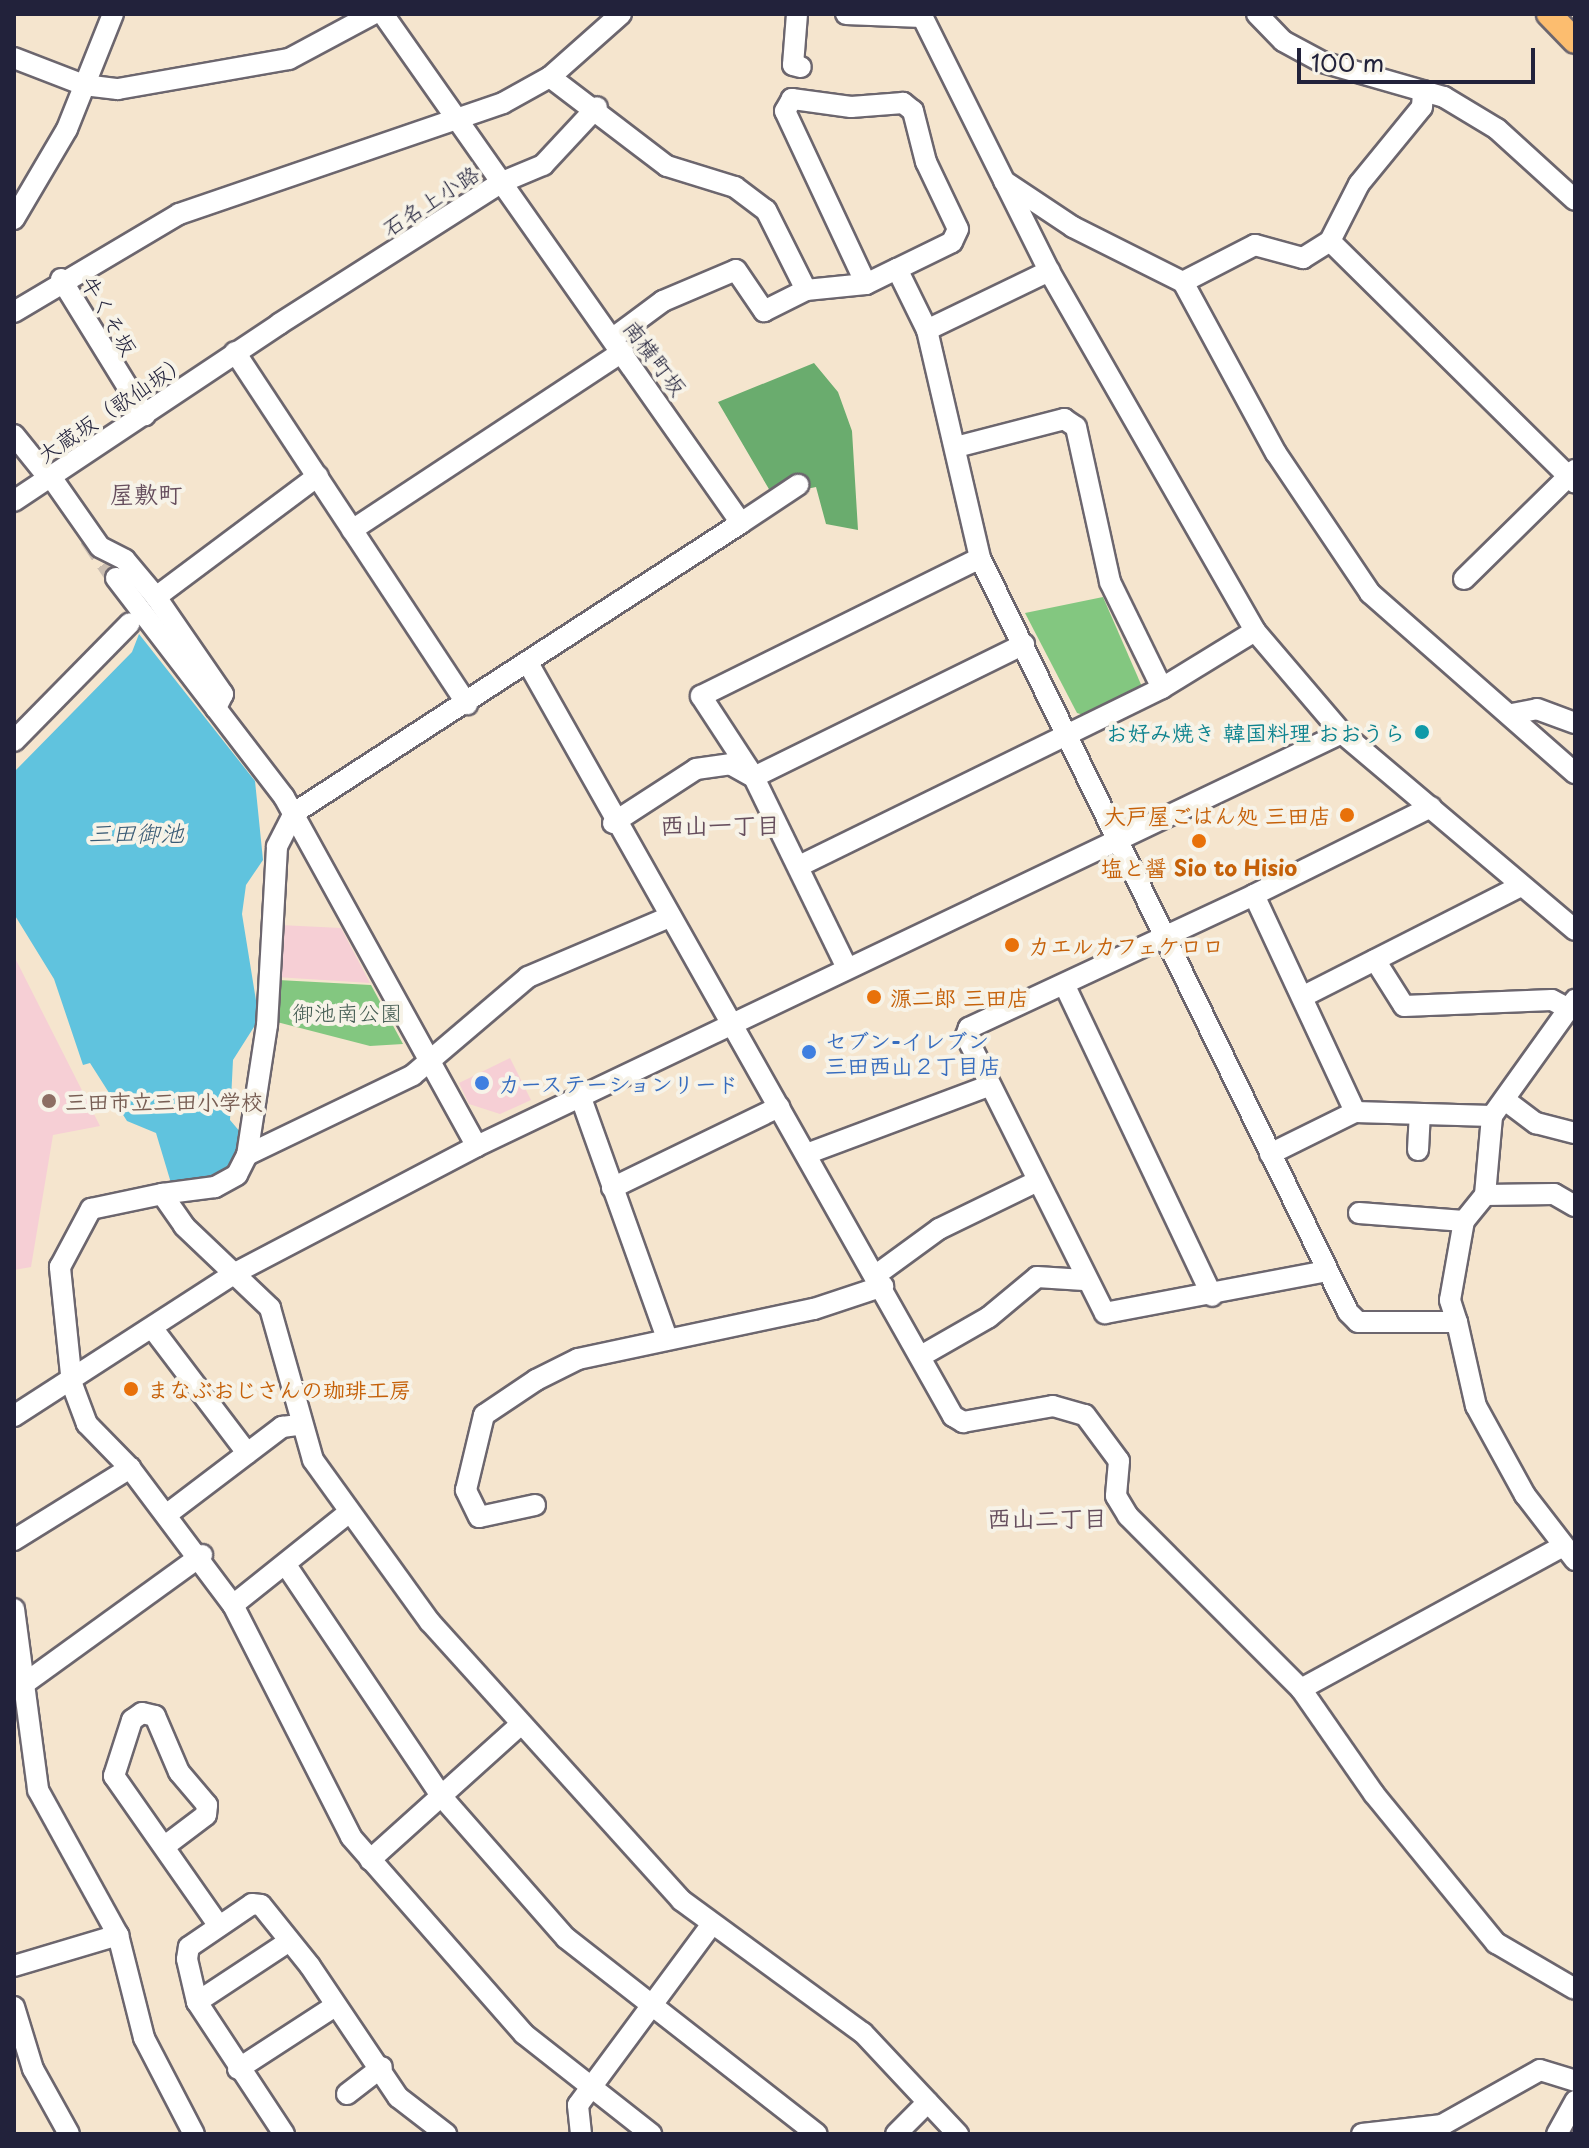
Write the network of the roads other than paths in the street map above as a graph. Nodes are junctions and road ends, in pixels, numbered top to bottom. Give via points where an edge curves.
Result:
1 (113, 14) edge
2 (373, 14) edge
3 (383, 14) edge
4 (621, 14) edge
5 (797, 14) edge
6 (846, 14) edge
7 (1257, 14) edge
8 (1549, 14) edge
9 (921, 16) edge
10 (1575, 41) edge
11 (14, 58) edge
12 (801, 67) dead end
13 (550, 77) junction
14 (84, 85) junction
15 (1423, 91) junction
16 (597, 107) junction
17 (458, 123) junction
18 (1004, 181) junction
19 (500, 183) junction
20 (1575, 200) edge
21 (14, 219) edge
22 (1330, 241) junction
23 (897, 269) junction
24 (1049, 271) junction
25 (61, 279) junction
26 (1183, 282) junction
27 (866, 284) junction
28 (806, 290) junction
29 (14, 312) edge
30 (927, 330) junction
31 (618, 344) junction
32 (235, 352) junction
33 (145, 415) junction
34 (14, 435) edge
35 (956, 447) junction
36 (47, 474) junction
37 (318, 476) junction
38 (1573, 477) edge
39 (798, 485) dead end
40 (14, 501) edge
41 (741, 523) junction
42 (352, 530) junction
43 (980, 558) junction
44 (116, 578) tunnel mouth
45 (1464, 579) dead end
46 (156, 597) junction
47 (130, 623) dead end
48 (1255, 631) junction
49 (1024, 644) junction
50 (528, 663) junction
51 (1162, 688) junction
52 (467, 704) junction
53 (216, 708) junction
54 (1512, 714) junction
55 (1575, 723) edge
56 (1342, 733) junction
57 (1068, 734) junction
58 (14, 741) edge
59 (1575, 773) edge
60 (754, 777) junction
61 (1431, 807) junction
62 (294, 813) junction
63 (613, 823) junction
64 (1117, 835) junction
65 (799, 866) junction
66 (1521, 886) junction
67 (1254, 895) junction
68 (667, 918) junction
69 (1575, 930) edge
70 (1166, 936) junction
71 (1375, 960) junction
72 (846, 966) junction
73 (1065, 986) junction
74 (1304, 996) junction
75 (1572, 1004) edge
76 (730, 1026) junction
77 (429, 1058) junction
78 (988, 1086) junction
79 (581, 1098) junction
80 (779, 1107) junction
81 (1498, 1108) junction
82 (1355, 1112) junction
83 (1420, 1114) junction
84 (1575, 1133) edge
85 (477, 1146) junction
86 (1418, 1150) dead end
87 (809, 1153) junction
88 (1270, 1154) junction
89 (247, 1155) junction
90 (1036, 1182) junction
91 (612, 1188) junction
92 (162, 1194) junction
93 (1485, 1195) junction
94 (1575, 1206) edge
95 (1359, 1213) dead end
96 (1464, 1221) junction
97 (1327, 1271) junction
98 (237, 1272) junction
99 (879, 1280) junction
100 (1084, 1280) junction
101 (1212, 1296) junction
102 (1457, 1322) junction
103 (153, 1329) junction
104 (666, 1336) junction
105 (921, 1356) junction
106 (72, 1384) junction
107 (14, 1416) edge
108 (299, 1425) junction
109 (247, 1453) junction
110 (130, 1468) junction
111 (535, 1505) dead end
112 (170, 1512) junction
113 (347, 1514) junction
114 (14, 1540) edge
115 (1568, 1554) edge
116 (202, 1555) junction
117 (286, 1565) junction
118 (233, 1605) junction
119 (14, 1609) edge
120 (28, 1681) junction
121 (1301, 1689) junction
122 (520, 1725) junction
123 (442, 1797) junction
124 (165, 1846) junction
125 (370, 1860) junction
126 (712, 1924) junction
127 (219, 1926) junction
128 (118, 1935) junction
129 (288, 1942) junction
130 (14, 1966) edge
131 (1575, 1989) edge
132 (197, 2002) junction
133 (653, 2004) junction
134 (14, 2007) edge
135 (332, 2008) junction
136 (382, 2067) junction
137 (238, 2069) junction
138 (1575, 2081) edge
139 (589, 2089) junction
140 (347, 2094) dead end
141 (1575, 2101) edge
142 (928, 2102) junction
143 (443, 2133) edge
144 (69, 2134) edge
145 (194, 2134) edge
146 (284, 2134) edge
147 (581, 2134) edge
148 (651, 2134) edge
149 (817, 2134) edge
150 (896, 2134) edge
151 (958, 2134) edge
152 (1362, 2134) edge
153 (1557, 2134) edge

1 - 14 street
2 - 14 street via 258,68 118,89
3 - 17 street, 南横町坂
4 - 13 street
5 - 12 street via 793,65
6 - 9 street
7 - 15 street via 1283,41 1322,62
8 - 10 main road
9 - 18 street
11 - 14 street
13 - 16 street
13 - 17 street
14 - 21 street via 41,183
15 - 20 street via 1497,129
15 - 22 street via 1422,107 1359,184
16 - 19 street, 石名上小路 via 552,158
16 - 28 street via 667,166 735,187 766,210
17 - 19 street, 南横町坂
17 - 25 street via 221,197
18 - 24 street
18 - 26 street via 1073,227
19 - 31 street, 南横町坂
19 - 32 street, 石名上小路
22 - 26 street via 1303,258 1255,245
22 - 38 street
23 - 27 street
23 - 27 street via 952,242 958,229 926,162 913,111 903,103 851,107 792,99 785,111
23 - 30 street
24 - 30 street
24 - 48 street
25 - 29 street
25 - 33 street, 牛くそ坂
26 - 54 street via 1276,453 1370,593
27 - 28 street
28 - 31 street via 764,311 736,270 663,301
30 - 35 street
31 - 41 street, 南横町坂
31 - 42 street
32 - 33 street, 大蔵坂（歌仙坂）
32 - 37 street
33 - 36 street, 大蔵坂（歌仙坂）
34 - 36 street
35 - 43 street
35 - 51 street via 1064,419 1076,427 1110,582
36 - 40 street, 大蔵坂（歌仙坂）
36 - 46 street via 100,547 125,560
37 - 42 street
37 - 46 street
38 - 45 street
39 - 41 street
41 - 50 street
42 - 52 street
43 - 49 street
43 - 60 street via 701,696
44 - 53 street
46 - 53 street via 223,694
47 - 58 street
48 - 51 street
48 - 56 street
49 - 57 street
49 - 60 street
50 - 52 street
50 - 63 street
51 - 57 street
52 - 62 street
53 - 62 street
54 - 55 street via 1537,709
54 - 59 street
56 - 61 street
56 - 64 street
57 - 64 street
57 - 65 street
60 - 63 street via 730,764 696,769
60 - 65 street
61 - 66 street
61 - 67 street
62 - 77 street
62 - 89 street via 277,847 267,1025
63 - 68 street
64 - 70 street
64 - 72 street
65 - 72 street
66 - 69 street
66 - 71 street
67 - 70 street
67 - 74 street
68 - 76 street
68 - 77 street via 528,977
70 - 73 street
70 - 88 street
71 - 74 street
71 - 75 street via 1404,1006 1552,1000
72 - 76 street
73 - 78 street via 969,1028
73 - 101 street
74 - 82 street
75 - 81 street
76 - 79 street
76 - 80 street
77 - 85 street
77 - 89 street via 413,1075
78 - 87 street
78 - 90 street
79 - 85 street
79 - 91 street
80 - 87 street
80 - 91 street
81 - 83 street
81 - 84 street
81 - 93 street
82 - 83 street
82 - 88 street
83 - 86 street
85 - 98 street
87 - 99 street
88 - 97 street
89 - 92 street via 237,1175 215,1187
90 - 99 street via 939,1229
90 - 100 street
91 - 104 street
92 - 98 street via 184,1226
92 - 106 street via 91,1209 66,1246 60,1267
93 - 94 street via 1554,1194
93 - 96 street
95 - 96 street
96 - 102 street via 1450,1300
97 - 101 street
97 - 102 street via 1358,1322
98 - 103 street
98 - 108 street via 277,1325
99 - 104 street via 749,1325
99 - 105 street
100 - 101 street via 1105,1313 1120,1315
100 - 105 street via 1037,1277 989,1317
102 - 115 street via 1476,1406
103 - 106 street
103 - 109 street
104 - 111 street via 578,1359 484,1415 469,1507 479,1517
105 - 121 street via 963,1422 1053,1406 1085,1415 1119,1461 1116,1496 1128,1516
106 - 107 street
106 - 110 street via 87,1424
108 - 109 street via 282,1427
108 - 113 street
109 - 112 street
110 - 112 street
110 - 114 street
112 - 116 street
113 - 117 street
113 - 122 street
115 - 121 street
116 - 118 street
116 - 120 street
117 - 118 street
117 - 123 street
118 - 125 street via 351,1837
119 - 120 street
120 - 128 street via 38,1790
121 - 131 street via 1374,1794 1496,1943
122 - 123 street
122 - 126 street via 621,1839
123 - 125 street
123 - 133 street via 566,1938
124 - 124 street via 114,1776 132,1720 142,1713 155,1716 179,1772 207,1805 206,1815
124 - 127 street
125 - 139 street via 454,1962
126 - 133 street
126 - 142 street via 863,2033
127 - 129 street via 261,1905
127 - 132 street via 189,1947
128 - 130 street
128 - 145 street via 144,2038
129 - 132 street
129 - 135 street
132 - 137 street
133 - 139 street
133 - 149 street
134 - 144 street via 33,2069
135 - 136 street
135 - 137 street
136 - 140 street
136 - 143 street via 398,2097
137 - 146 street
138 - 152 street via 1540,2070 1442,2125
139 - 147 street via 578,2105
139 - 148 street
141 - 153 street
142 - 150 street
142 - 151 street

